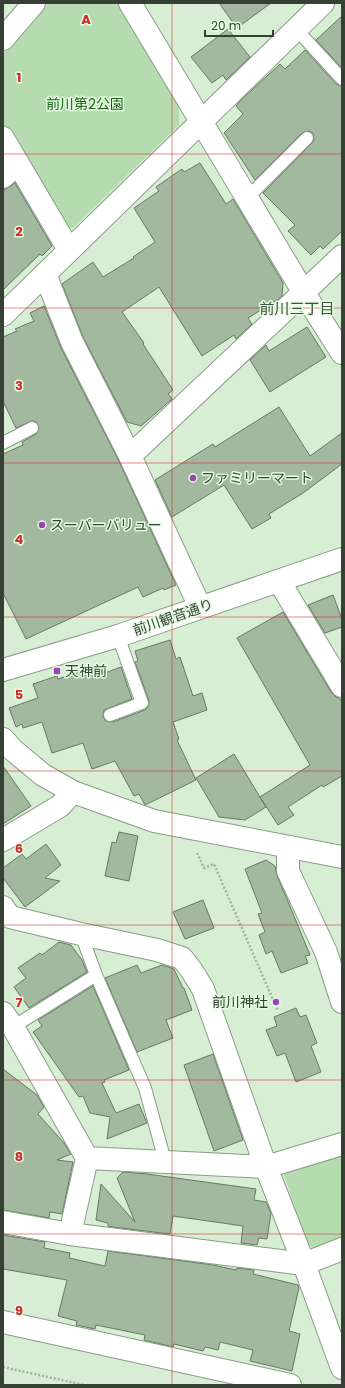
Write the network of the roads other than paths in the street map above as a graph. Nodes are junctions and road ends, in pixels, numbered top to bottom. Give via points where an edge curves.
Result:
1 (34, 3) edge
2 (130, 3) edge
3 (323, 3) edge
4 (296, 30) junction
5 (3, 38) edge
6 (342, 78) edge
7 (201, 121) junction
8 (3, 138) edge
9 (307, 138) dead end
10 (11, 170) edge
11 (247, 198) junction
12 (69, 250) junction
13 (342, 256) edge
14 (45, 274) junction
15 (304, 293) junction
16 (3, 315) edge
17 (342, 353) edge
18 (32, 428) dead end
19 (3, 442) edge
20 (130, 456) junction
21 (342, 558) edge
22 (279, 581) junction
23 (200, 608) junction
24 (118, 636) junction
25 (5, 666) edge
26 (342, 686) edge
27 (110, 715) dead end
28 (3, 739) edge
29 (72, 792) junction
30 (3, 840) edge
31 (288, 847) junction
32 (342, 857) edge
33 (5, 918) edge
34 (81, 934) junction
35 (96, 974) junction
36 (342, 1002) edge
37 (8, 1020) edge
38 (342, 1144) edge
39 (87, 1158) junction
40 (165, 1161) junction
41 (266, 1167) junction
42 (3, 1222) edge
43 (70, 1234) junction
44 (342, 1249) edge
45 (304, 1264) junction
46 (3, 1322) edge
47 (342, 1368) edge
48 (290, 1385) edge

1 - 5 street
2 - 7 street
3 - 4 street
4 - 6 lane
4 - 7 street
7 - 11 street
7 - 12 street
8 - 10 street
9 - 11 lane
10 - 12 street
11 - 15 street
12 - 14 street
13 - 15 street
14 - 16 street
14 - 20 street via 72,342
15 - 17 street
15 - 20 street
18 - 19 lane
20 - 23 street
21 - 22 street, 前川観音通り
22 - 23 street, 前川観音通り
22 - 26 street
23 - 24 street, 前川観音通り
24 - 25 street, 前川観音通り
24 - 27 lane via 142,703
28 - 29 street via 43,775
29 - 30 street via 60,806
29 - 31 street via 154,821
31 - 32 street
31 - 36 street via 288,871 326,952
33 - 34 street
34 - 35 lane
34 - 41 street via 182,958 202,989
35 - 37 lane
35 - 40 lane via 145,1088
37 - 39 street
38 - 41 street
39 - 40 street
39 - 43 street
40 - 41 street
41 - 45 street
42 - 43 street
43 - 45 street
44 - 45 street
45 - 47 street
46 - 48 street

